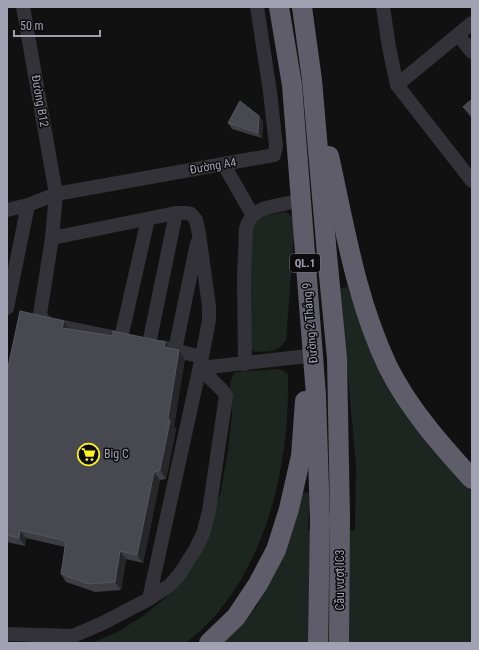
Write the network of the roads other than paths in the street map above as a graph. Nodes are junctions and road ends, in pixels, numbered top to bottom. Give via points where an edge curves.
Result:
1 (24, 7) edge
2 (257, 7) edge
3 (279, 7) edge
4 (302, 7) edge
5 (383, 7) edge
6 (472, 23) edge
7 (458, 35) junction
8 (472, 52) edge
9 (312, 80) junction
10 (397, 85) junction
11 (224, 165) junction
12 (472, 182) edge
13 (56, 194) junction
14 (288, 203) dead end
15 (28, 205) junction
16 (7, 210) edge
17 (176, 214) junction
18 (252, 214) junction
19 (148, 219) junction
20 (199, 234) junction
21 (52, 238) junction
22 (305, 259) junction
23 (7, 308) edge
24 (121, 338) junction
25 (148, 344) junction
26 (175, 350) junction
27 (308, 356) junction
28 (201, 362) junction
29 (245, 364) junction
30 (472, 479) edge
31 (340, 517) joint
32 (320, 520) joint
33 (149, 599) junction
34 (7, 634) edge
35 (209, 643) edge
36 (318, 643) edge
37 (339, 643) edge

1 - 13 street, Đường B12
2 - 11 street, Đường A4 via 276,146 274,155
3 - 22 highway, Đường 2 Tháng 9 / QL.1 via 292,86
4 - 9 highway, Đường 2 Tháng 9 / QL.1
5 - 10 street
6 - 7 street
7 - 8 street
7 - 10 street
9 - 30 highway via 356,284 370,324 389,368 411,405 444,449
9 - 31 highway, Đường 2 Tháng 9 / QL.1 via 337,358
10 - 12 street
11 - 13 street, Đường A4
11 - 18 street
13 - 15 street, Đường A4
13 - 21 street, Đường B12
14 - 18 street
15 - 16 street, Đường A4
15 - 23 street
17 - 19 street
17 - 20 street via 191,214 196,220
17 - 25 street
18 - 29 street via 246,228
19 - 21 street
19 - 24 street
20 - 26 street
20 - 28 street via 209,306
21 - 24 street, Đường B12 via 40,314 43,320 49,324
22 - 27 highway
22 - 32 highway, Đường 2 Tháng 9 / QL.1 via 316,396
24 - 25 street
25 - 26 street
26 - 28 street
27 - 29 street
27 - 35 highway via 301,456 289,509 276,550 236,618
28 - 29 street
28 - 33 street
28 - 33 street via 226,396 209,511 203,534 179,576
31 - 37 highway, Cầu vượt IC3 / QL.1
32 - 36 highway, Cầu vượt IC3 / QL.1
33 - 34 street via 73,636

